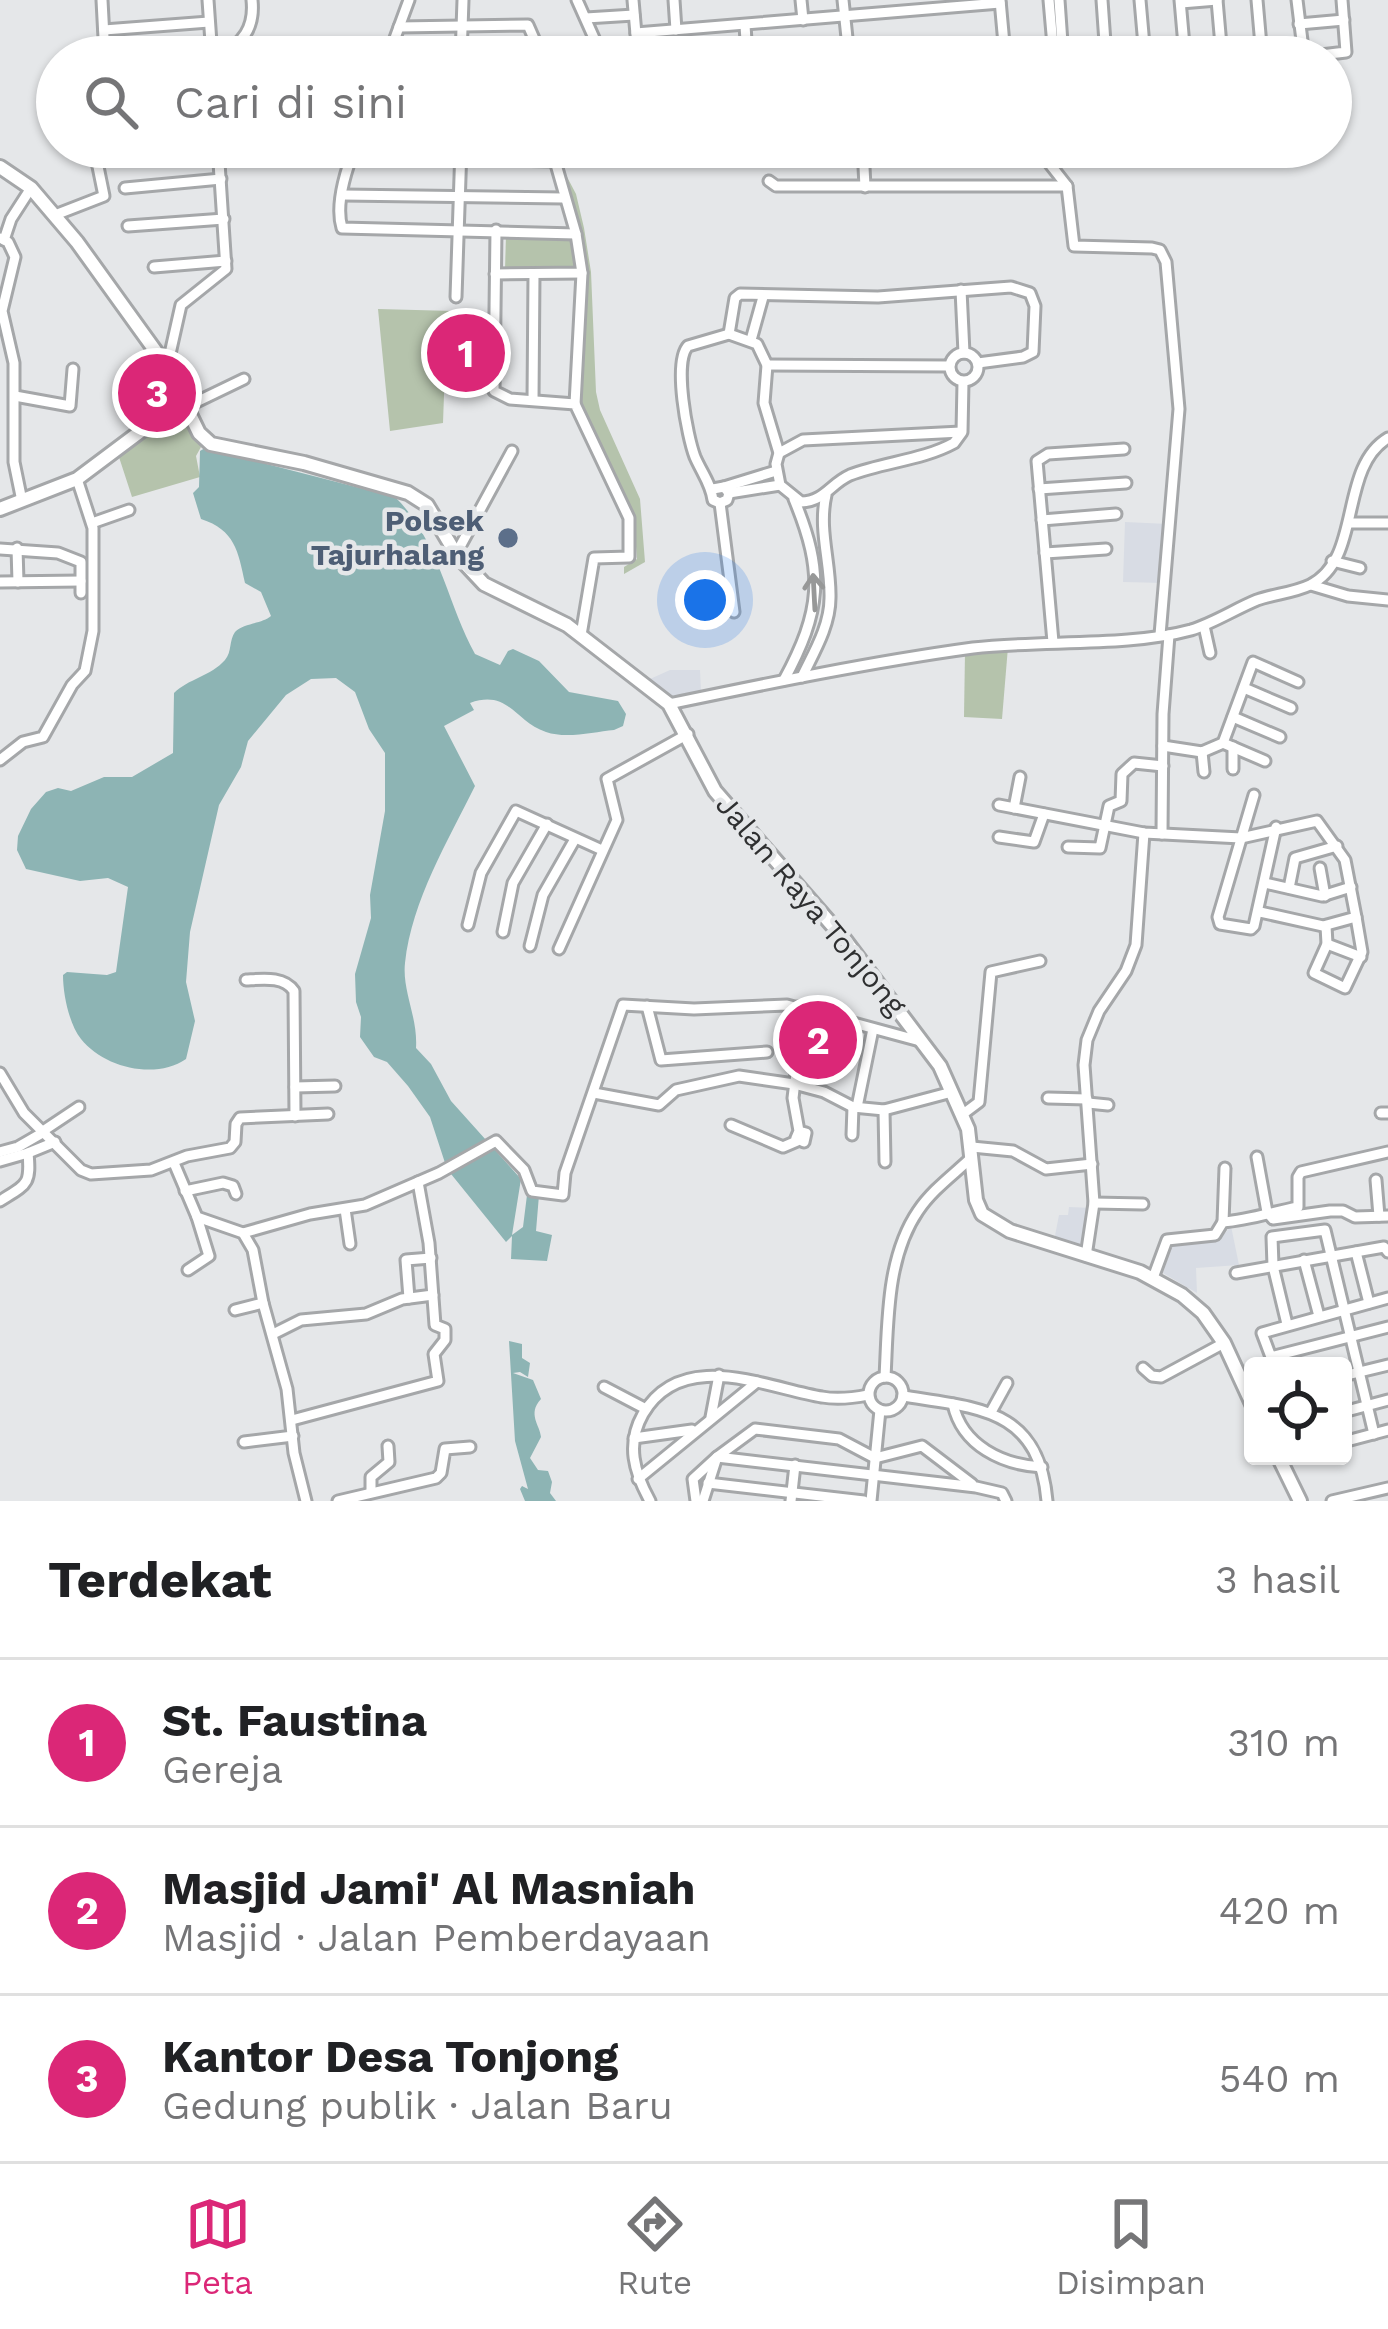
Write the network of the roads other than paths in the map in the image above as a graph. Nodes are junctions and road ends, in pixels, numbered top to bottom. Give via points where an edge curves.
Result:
1 (102, 0) edge
2 (208, 0) edge
3 (252, 0) edge
4 (409, 0) edge
5 (463, 0) edge
6 (577, 0) edge
7 (633, 0) edge
8 (674, 0) edge
9 (801, 0) edge
10 (843, 0) edge
11 (881, 0) edge
12 (1049, 0) edge
13 (1059, 0) edge
14 (1102, 0) edge
15 (1140, 0) edge
16 (1217, 0) edge
17 (1257, 0) edge
18 (1297, 0) edge
19 (1342, 0) edge
20 (1000, 2) edge
21 (1180, 2) edge
22 (883, 13) junction
23 (634, 15) junction
24 (845, 17) junction
25 (586, 19) junction
26 (803, 20) junction
27 (1344, 20) junction
28 (209, 22) junction
29 (1299, 24) junction
30 (745, 25) junction
31 (462, 26) junction
32 (398, 27) junction
33 (104, 30) junction
34 (676, 30) junction
35 (636, 33) junction
36 (104, 36) edge
37 (212, 36) edge
38 (243, 36) edge
39 (395, 36) edge
40 (462, 36) edge
41 (533, 36) edge
42 (593, 36) edge
43 (636, 36) edge
44 (746, 36) edge
45 (849, 36) edge
46 (1003, 36) edge
47 (1052, 36) edge
48 (1062, 36) edge
49 (1105, 36) edge
50 (1143, 36) edge
51 (1183, 36) edge
52 (1220, 36) edge
53 (1260, 36) edge
54 (1301, 36) edge
55 (1345, 36) edge
56 (0, 167) edge
57 (98, 168) edge
58 (219, 168) edge
59 (349, 168) edge
60 (460, 168) edge
61 (555, 168) edge
62 (864, 168) edge
63 (1052, 168) edge
64 (220, 179) junction
65 (769, 181) dead end
66 (1067, 186) junction
67 (865, 187) junction
68 (31, 188) junction
69 (125, 188) dead end
70 (343, 195) junction
71 (462, 195) junction
72 (563, 197) junction
73 (55, 215) junction
74 (224, 219) junction
75 (128, 226) dead end
76 (457, 230) junction
77 (496, 230) junction
78 (576, 234) junction
79 (2, 239) edge
80 (226, 261) junction
81 (154, 267) dead end
82 (582, 273) junction
83 (494, 274) junction
84 (534, 274) junction
85 (961, 290) junction
86 (456, 297) dead end
87 (763, 297) junction
88 (729, 334) junction
89 (751, 340) junction
90 (964, 353) junction
91 (978, 363) junction
92 (767, 365) junction
93 (949, 366) junction
94 (167, 367) junction
95 (73, 369) dead end
96 (244, 379) dead end
97 (0, 381) edge
98 (15, 381) junction
99 (963, 382) junction
100 (15, 396) junction
101 (533, 400) junction
102 (187, 402) junction
103 (575, 404) junction
104 (962, 432) junction
105 (1388, 438) edge
106 (1124, 448) dead end
107 (512, 451) dead end
108 (779, 453) junction
109 (776, 471) junction
110 (77, 479) junction
111 (1126, 483) dead end
112 (780, 485) junction
113 (1039, 489) junction
114 (722, 490) junction
115 (826, 494) junction
116 (794, 500) junction
117 (22, 501) junction
118 (0, 509) edge
119 (129, 510) dead end
120 (1116, 514) dead end
121 (1042, 520) junction
122 (92, 523) junction
123 (1349, 523) junction
124 (1388, 524) edge
125 (17, 548) junction
126 (0, 549) edge
127 (1106, 549) dead end
128 (1045, 553) junction
129 (456, 554) junction
130 (1332, 561) junction
131 (1360, 568) dead end
132 (0, 582) edge
133 (18, 582) junction
134 (1311, 585) junction
135 (1388, 600) edge
136 (734, 612) dead end
137 (1204, 626) junction
138 (581, 635) junction
139 (1165, 635) junction
140 (1053, 642) junction
141 (1210, 653) dead end
142 (802, 677) junction
143 (784, 680) junction
144 (1298, 682) dead end
145 (1244, 688) junction
146 (669, 704) junction
147 (1291, 708) dead end
148 (1233, 717) junction
149 (688, 734) junction
150 (1280, 737) dead end
151 (1228, 745) junction
152 (1163, 746) junction
153 (1202, 752) junction
154 (0, 760) edge
155 (1264, 761) dead end
156 (1163, 766) junction
157 (1232, 770) dead end
158 (1204, 772) dead end
159 (1021, 777) dead end
160 (1254, 795) dead end
161 (999, 805) dead end
162 (1015, 808) junction
163 (1044, 814) junction
164 (547, 824) junction
165 (1104, 825) junction
166 (1276, 827) junction
167 (1144, 833) junction
168 (1162, 833) junction
169 (999, 837) dead end
170 (1241, 838) junction
171 (575, 839) junction
172 (1337, 846) junction
173 (1068, 847) dead end
174 (602, 850) junction
175 (1320, 868) dead end
176 (1265, 883) junction
177 (1352, 887) junction
178 (1289, 888) junction
179 (1324, 896) junction
180 (1260, 912) junction
181 (1356, 917) junction
182 (467, 925) dead end
183 (1326, 926) junction
184 (503, 932) dead end
185 (1327, 944) junction
186 (530, 946) dead end
187 (559, 949) dead end
188 (1361, 957) junction
189 (1040, 962) dead end
190 (265, 979) junction
191 (246, 980) dead end
192 (262, 992) dead end
193 (647, 1006) junction
194 (798, 1007) junction
195 (873, 1029) junction
196 (924, 1042) junction
197 (767, 1052) dead end
198 (742, 1055) junction
199 (0, 1073) edge
200 (739, 1076) junction
201 (794, 1084) junction
202 (335, 1086) dead end
203 (295, 1088) junction
204 (952, 1092) junction
205 (594, 1093) junction
206 (1048, 1098) dead end
207 (1088, 1101) junction
208 (1108, 1105) dead end
209 (79, 1107) dead end
210 (855, 1107) junction
211 (884, 1110) junction
212 (328, 1114) dead end
213 (963, 1114) junction
214 (295, 1116) junction
215 (731, 1125) dead end
216 (44, 1131) junction
217 (852, 1135) dead end
218 (55, 1142) junction
219 (973, 1152) junction
220 (1388, 1152) edge
221 (28, 1153) junction
222 (0, 1156) edge
223 (1257, 1157) dead end
224 (885, 1162) dead end
225 (174, 1163) junction
226 (1092, 1164) junction
227 (1225, 1168) dead end
228 (1376, 1180) dead end
229 (418, 1182) junction
230 (185, 1191) junction
231 (236, 1194) dead end
232 (0, 1201) edge
233 (1094, 1203) junction
234 (1143, 1204) dead end
235 (345, 1209) junction
236 (1268, 1212) junction
237 (1383, 1216) edge
238 (197, 1217) junction
239 (1223, 1222) junction
240 (243, 1233) junction
241 (350, 1244) dead end
242 (1356, 1252) junction
243 (1388, 1252) edge
244 (1087, 1256) junction
245 (1331, 1256) junction
246 (431, 1258) junction
247 (1304, 1261) junction
248 (1273, 1267) junction
249 (188, 1270) dead end
250 (1236, 1273) dead end
251 (1153, 1278) junction
252 (434, 1295) junction
253 (409, 1298) junction
254 (1388, 1298) edge
255 (263, 1303) junction
256 (1369, 1303) junction
257 (235, 1310) dead end
258 (1342, 1310) junction
259 (1318, 1316) junction
260 (1286, 1324) junction
261 (1388, 1327) edge
262 (273, 1334) junction
263 (1349, 1336) junction
264 (1224, 1343) junction
265 (1388, 1365) edge
266 (1143, 1367) dead end
267 (1358, 1372) junction
268 (1352, 1374) edge
269 (719, 1375) junction
270 (885, 1377) junction
271 (757, 1382) junction
272 (1007, 1383) dead end
273 (1244, 1385) edge
274 (604, 1387) dead end
275 (868, 1395) junction
276 (903, 1396) junction
277 (1388, 1400) edge
278 (953, 1404) junction
279 (1367, 1406) junction
280 (646, 1409) junction
281 (880, 1410) junction
282 (1352, 1410) edge
283 (992, 1412) junction
284 (711, 1419) junction
285 (292, 1420) junction
286 (698, 1430) junction
287 (1388, 1430) edge
288 (1374, 1434) junction
289 (292, 1436) junction
290 (634, 1438) junction
291 (1352, 1440) edge
292 (244, 1442) dead end
293 (388, 1446) dead end
294 (470, 1447) dead end
295 (717, 1457) junction
296 (875, 1458) junction
297 (1282, 1465) edge
298 (795, 1466) junction
299 (1042, 1467) junction
300 (874, 1474) junction
301 (638, 1478) junction
302 (708, 1483) junction
303 (412, 1484) junction
304 (953, 1484) junction
305 (976, 1486) junction
306 (1388, 1487) edge
307 (371, 1492) junction
308 (791, 1497) edge
309 (306, 1501) edge
310 (338, 1501) edge
311 (414, 1501) edge
312 (650, 1501) edge
313 (700, 1501) edge
314 (867, 1501) edge
315 (951, 1501) edge
316 (1006, 1501) edge
317 (1047, 1501) edge
318 (1300, 1501) edge
319 (1332, 1501) edge

1 - 33 street
2 - 28 street
3 - 38 street via 254,18
4 - 32 street
5 - 31 street
6 - 25 street
7 - 23 street
8 - 34 street
9 - 26 street
10 - 24 street
11 - 22 street
12 - 47 street
13 - 48 street
14 - 49 street
15 - 50 street
16 - 21 street
16 - 52 street
17 - 53 street
18 - 29 street
19 - 27 street
20 - 22 street
20 - 46 street
21 - 51 street
22 - 24 street
23 - 25 street
23 - 35 street
24 - 26 street
24 - 45 street
25 - 42 street
26 - 30 street
27 - 29 street
27 - 55 street
28 - 33 street
28 - 37 street
29 - 54 street
30 - 34 street
30 - 44 street
31 - 32 street
31 - 40 street
31 - 41 street via 528,25
32 - 39 street
33 - 36 street
34 - 35 street
35 - 43 street
56 - 68 main road, Jalan Raya Tonjong
57 - 73 street via 104,196
58 - 64 street
59 - 70 street
60 - 71 street
61 - 72 street
62 - 67 street
63 - 66 street
64 - 69 street
64 - 74 street
65 - 67 street
66 - 67 street
66 - 139 street via 1077,248 1152,248 1166,262 1179,409
68 - 73 main road, Jalan Raya Tonjong
68 - 79 street
70 - 71 street
70 - 76 street via 342,228
71 - 72 street
71 - 76 street
72 - 78 street
73 - 94 main road, Jalan Raya Tonjong
74 - 75 street
74 - 80 street
76 - 77 street
76 - 86 street
77 - 78 street
77 - 83 street
78 - 82 street
79 - 98 street via 15,257 2,311
80 - 81 street
80 - 94 street via 224,273 178,311
82 - 84 street
82 - 103 street
83 - 84 street
83 - 101 street via 492,385 500,395
84 - 101 street
85 - 87 street
85 - 90 street
85 - 91 street via 1019,288 1035,306 1033,352
87 - 88 street via 737,296
87 - 89 street
88 - 89 street
88 - 114 street via 688,346 680,361 690,440
89 - 92 street
90 - 91 street
90 - 93 street
91 - 99 street via 977,374
92 - 93 street
92 - 108 street via 764,403
93 - 99 street
94 - 102 main road, Jalan Raya Tonjong
95 - 100 street via 70,406
96 - 102 street
97 - 98 street
98 - 100 street
99 - 104 street
100 - 117 street
101 - 103 street
102 - 110 main road
102 - 129 main road, Jalan Raya Tonjong via 211,444 408,493 438,519
103 - 138 street via 629,518 631,549 622,560 594,558
104 - 108 street via 802,440
104 - 115 street via 944,448 845,477
105 - 123 street via 1364,460
106 - 113 street via 1042,456
107 - 129 street
108 - 109 street
109 - 112 street
109 - 114 street
110 - 117 main road
110 - 122 street
111 - 113 street
112 - 114 street
112 - 116 street
113 - 121 street
114 - 136 street
115 - 116 street
115 - 142 street via 829,615
143 -> 116 street via 816,602
117 - 118 main road
119 - 122 street
120 - 121 street
121 - 128 street
122 - 154 street via 95,612 85,671 43,737
123 - 124 street
123 - 130 street
125 - 126 street
125 - 133 street
125 - 133 street via 81,562 81,587
127 - 128 street
128 - 140 street
129 - 138 main road, Jalan Raya Tonjong via 500,594
130 - 131 street
130 - 134 street
132 - 133 street
134 - 135 street
134 - 137 street
137 - 139 street
137 - 141 street
138 - 146 main road, Jalan Raya Tonjong
139 - 140 street
139 - 152 street
140 - 142 street
142 - 143 street
143 - 146 street
144 - 145 street via 1253,662
145 - 147 street
145 - 148 street
146 - 149 main road, Jalan Raya Tonjong
148 - 150 street
148 - 151 street
149 - 174 street via 607,778 618,815
149 - 196 main road, Jalan Raya Tonjong via 715,791
151 - 153 street
151 - 155 street
151 - 157 street
152 - 153 street
152 - 156 street
153 - 158 street
156 - 165 street via 1129,766 1121,801 1109,806
156 - 168 street
159 - 162 street
160 - 170 street
161 - 162 street
162 - 163 street
163 - 165 street
163 - 169 street via 1034,842
164 - 171 street
164 - 182 street via 514,812 481,873
164 - 184 street via 513,883
165 - 167 street
165 - 173 street via 1097,850
166 - 170 street
166 - 172 street via 1317,821
166 - 176 street
167 - 168 street
167 - 207 street via 1136,945 1087,1040
168 - 170 street
170 - 180 street via 1218,921 1251,929
171 - 174 street
171 - 186 street via 543,895
172 - 177 street
172 - 178 street via 1294,858
174 - 187 street
175 - 179 street
176 - 178 street
176 - 180 street
177 - 179 street
177 - 181 street
178 - 179 street
180 - 183 street
181 - 183 street
181 - 188 street
183 - 185 street
185 - 188 street
185 - 188 street via 1314,973 1339,988
189 - 213 street via 991,972 979,1102
190 - 191 street
190 - 192 street
190 - 203 street via 295,991
193 - 194 street
193 - 198 street via 662,1060
193 - 205 street via 621,1007
194 - 195 street
194 - 201 street
195 - 196 street
195 - 210 street
196 - 204 main road, Jalan Raya Tonjong
197 - 198 street
198 - 200 street
199 - 216 street
200 - 201 street
200 - 205 street via 676,1090 659,1105
201 - 210 street
201 - 215 street via 798,1136 783,1148
202 - 203 street
203 - 214 street
204 - 211 street
204 - 213 main road, Jalan Raya Tonjong
205 - 229 street via 562,1196 532,1191 499,1142
206 - 207 street
207 - 208 street
207 - 226 street
209 - 216 street
210 - 211 street
210 - 217 street
211 - 224 street
212 - 214 street
213 - 219 main road, Jalan Raya Tonjong
214 - 225 street via 240,1118 230,1148
216 - 218 street
216 - 222 street
218 - 221 street
218 - 225 street via 92,1174
219 - 226 street via 1013,1151 1046,1169
219 - 244 main road, Jalan Raya Tonjong via 976,1200 988,1220
219 - 270 street via 932,1194 902,1242
220 - 236 street via 1301,1172 1298,1207
221 - 222 street
221 - 232 street via 28,1182
223 - 236 street
225 - 230 street
226 - 233 street
227 - 239 street
228 - 237 street
229 - 235 street
229 - 246 street
230 - 231 street via 229,1184
230 - 238 street
233 - 234 street
233 - 244 street
235 - 240 street
235 - 241 street
236 - 237 street via 1277,1220 1330,1211
236 - 239 street
238 - 240 street
238 - 249 street via 209,1256
239 - 251 street via 1215,1234 1168,1240
240 - 255 street
242 - 243 street
242 - 245 street
242 - 256 street
244 - 251 main road, Jalan Raya Tonjong
245 - 247 street
245 - 248 street via 1325,1230 1273,1236
245 - 258 street
246 - 252 street
246 - 253 street via 406,1261
247 - 248 street
247 - 259 street
248 - 250 street
248 - 260 street
251 - 264 main road, Jalan Raya Tonjong via 1195,1305
252 - 253 street
252 - 285 street via 435,1325 446,1338 434,1355 438,1381
253 - 262 street via 370,1313 297,1321
254 - 256 street
255 - 257 street
255 - 262 street
256 - 258 street
258 - 259 street
258 - 263 street
259 - 260 street
260 - 263 street via 1262,1332 1269,1357
261 - 263 street
262 - 285 street
263 - 267 street
264 - 266 street via 1161,1377
264 - 273 main road, Jalan Raya Tonjong
265 - 267 street
267 - 268 street
267 - 279 street
269 - 271 street
269 - 280 street via 676,1386
269 - 284 street
270 - 275 street
270 - 276 street
271 - 275 street via 826,1398
271 - 284 street
272 - 283 street
274 - 280 street
275 - 281 street
276 - 278 street
276 - 281 street via 895,1408
277 - 279 street
278 - 283 street
278 - 299 street via 985,1450
279 - 282 street
279 - 288 street
280 - 290 street
281 - 296 street
283 - 299 street via 1020,1430
284 - 286 street
285 - 289 street
286 - 290 street
286 - 301 street
287 - 288 street
288 - 291 street
289 - 292 street
289 - 309 street
290 - 301 street
293 - 307 street via 389,1462 370,1478
294 - 303 street via 448,1447 440,1476
295 - 296 street via 755,1430 839,1439
295 - 298 street
295 - 302 street
295 - 313 street via 693,1480
296 - 300 street
296 - 305 street via 922,1446
297 - 318 main road
298 - 300 street
298 - 308 street
299 - 317 street
300 - 304 street
300 - 314 street
301 - 312 street
302 - 308 street
302 - 313 street
303 - 307 street
303 - 311 street
304 - 305 street
304 - 315 street
305 - 316 street via 1002,1492
306 - 319 street
307 - 310 street
308 - 314 street

